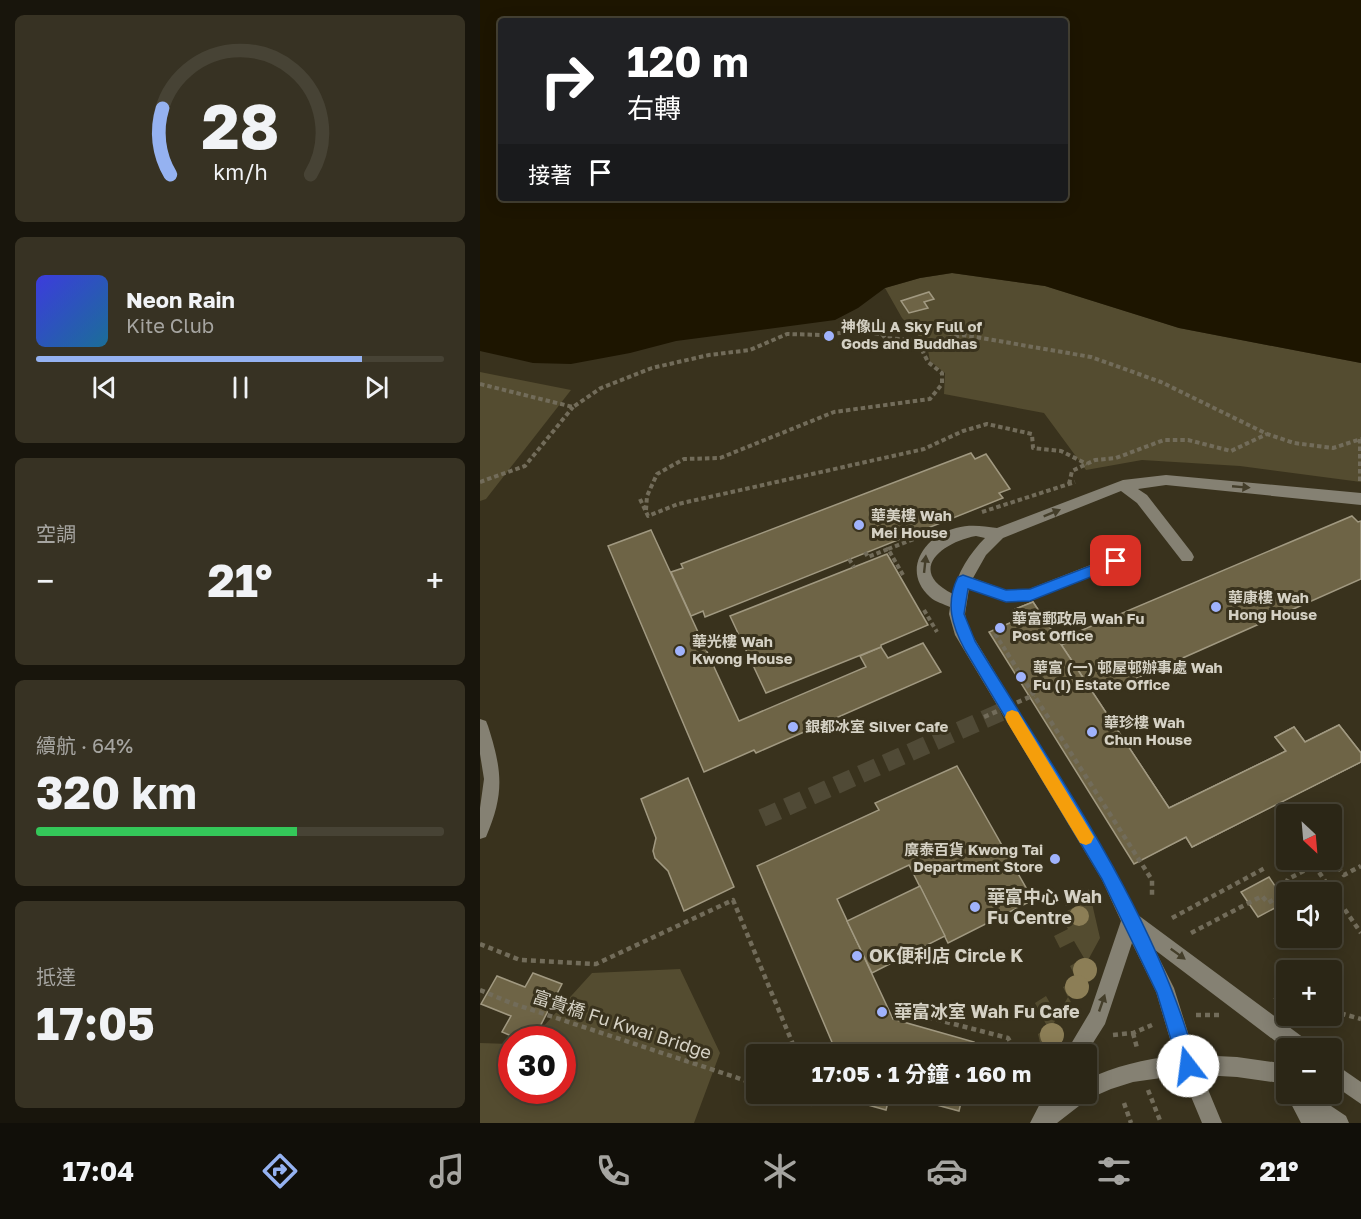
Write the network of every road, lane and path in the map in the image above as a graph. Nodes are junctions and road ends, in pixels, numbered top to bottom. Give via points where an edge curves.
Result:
1 (931, 341) junction
2 (480, 384) edge
3 (573, 406) junction
4 (1267, 434) junction
5 (1361, 439) edge
6 (1087, 464) junction
7 (480, 482) edge
8 (1069, 483) dead end
9 (1123, 485) junction
10 (1360, 492) edge
11 (640, 500) dead end
12 (645, 512) junction
13 (998, 534) junction
14 (888, 549) dead end
15 (866, 552) dead end
16 (1187, 557) dead end
17 (849, 559) dead end
18 (1116, 561) dead end
19 (854, 567) dead end
20 (963, 581) junction
21 (958, 604) junction
22 (995, 634) dead end
23 (1034, 695) junction
24 (984, 717) dead end
25 (480, 726) edge
26 (480, 831) edge
27 (1359, 867) edge
28 (1265, 868) dead end
29 (1305, 870) edge
30 (1317, 870) edge
31 (1340, 870) edge
32 (1094, 889) dead end
33 (1152, 895) dead end
34 (1065, 904) dead end
35 (1172, 918) dead end
36 (1131, 920) junction
37 (1191, 933) dead end
38 (1361, 933) edge
39 (480, 944) edge
40 (480, 990) edge
41 (1342, 1014) edge
42 (919, 1015) dead end
43 (1361, 1019) edge
44 (1288, 1038) edge
45 (793, 1044) edge
46 (1011, 1044) edge
47 (1082, 1044) edge
48 (1188, 1066) junction
49 (1276, 1074) edge
50 (1342, 1080) edge
51 (746, 1081) edge
52 (1097, 1084) edge
53 (1342, 1087) edge
54 (1361, 1094) edge
55 (1150, 1101) dead end
56 (1124, 1103) dead end
57 (1050, 1104) edge
58 (1066, 1104) edge
59 (1302, 1104) edge
60 (1311, 1104) edge
61 (1040, 1123) edge
62 (1131, 1123) edge
63 (1161, 1123) edge
64 (1212, 1123) edge
65 (1312, 1123) edge
66 (1339, 1123) edge

1 - 3 path via 885,338 882,334 855,331 787,334 750,350 652,368 601,388
1 - 4 path via 964,335 1091,357 1161,382
1 - 12 path via 923,352 942,374 942,384 930,399 834,412 720,458 684,459 657,474
2 - 3 path
3 - 7 path via 525,466
4 - 5 path via 1320,448
4 - 6 path via 1231,451 1176,438 1156,441 1116,458
5 - 10 path
6 - 8 path via 1072,471
6 - 12 path via 1061,451 1033,448 1032,434 987,424 924,449 678,504 648,516
9 -> 10 street via 1166,480
13 -> 9 street
9 - 16 street via 1142,499
11 - 12 path
13 - 20 street via 981,551
21 -> 13 street via 935,595 926,582 922,572 927,552 935,543 969,531
14 - 15 path via 868,557
17 - 19 path
18 - 20 street via 1030,595 1006,596
20 - 21 street
21 - 36 street via 961,630 1108,874
22 - 23 path
23 - 24 path, bridge
23 - 33 path via 1152,880
25 - 26 street via 494,768 492,806
27 - 31 path via 1344,875
28 - 35 path
29 - 37 path via 1288,879 1281,895 1268,903 1262,896
30 - 38 path
32 - 34 path
36 -> 44 street
47 -> 36 street via 1098,1017
36 - 48 street via 1174,1015
39 - 45 path via 520,960 596,964 733,900
40 - 51 path, 富貴橋 Fu Kwai Bridge
41 - 43 path
42 - 46 path via 1008,1038
48 - 49 street
48 - 52 street via 1143,1069
48 - 64 street
50 - 54 street
53 - 54 street
55 - 63 path
56 - 62 path
57 - 61 street
58 - 61 street
59 - 65 street
60 - 66 street

